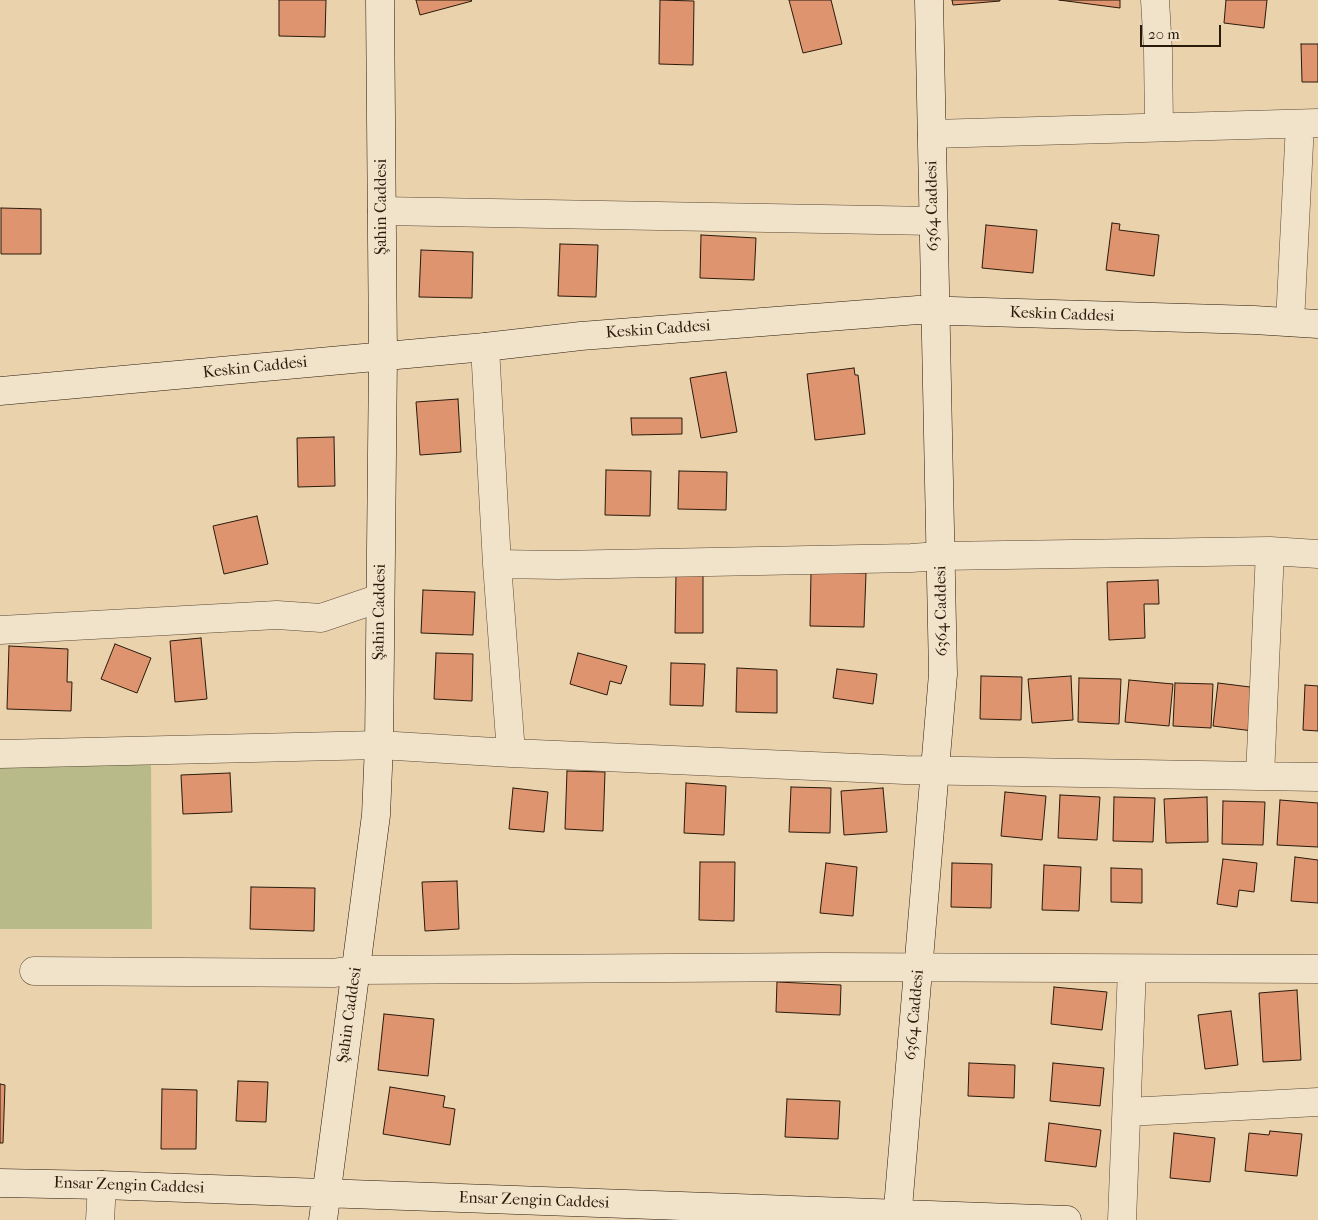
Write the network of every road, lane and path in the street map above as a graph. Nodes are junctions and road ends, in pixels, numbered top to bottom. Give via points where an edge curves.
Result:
1 (380, 0) edge
2 (929, 0) edge
3 (1155, 0) edge
4 (1309, 123) edge
5 (1159, 127) junction
6 (932, 134) junction
7 (382, 211) junction
8 (933, 221) junction
9 (935, 311) junction
10 (1290, 322) junction
11 (1318, 324) edge
12 (485, 347) junction
13 (383, 356) junction
14 (0, 391) edge
15 (1270, 551) junction
16 (1318, 554) edge
17 (940, 556) junction
18 (497, 564) junction
19 (380, 598) junction
20 (0, 630) edge
21 (379, 745) junction
22 (511, 753) junction
23 (0, 754) edge
24 (935, 770) junction
25 (1260, 776) junction
26 (1318, 777) edge
27 (919, 968) junction
28 (1132, 969) junction
29 (1318, 969) edge
30 (356, 970) junction
31 (34, 971) dead end
32 (1318, 1102) edge
33 (1127, 1112) junction
34 (0, 1183) edge
35 (102, 1185) junction
36 (326, 1194) junction
37 (897, 1217) edge
38 (100, 1220) edge
39 (323, 1220) edge
40 (1067, 1220) edge
41 (1122, 1220) edge

1 - 7 street, Şahin Caddesi
2 - 6 street, 6364 Caddesi
3 - 5 street
4 - 5 street
4 - 10 street
5 - 6 street
6 - 8 street, 6364 Caddesi
7 - 8 street
7 - 13 street, Şahin Caddesi
8 - 9 street, 6364 Caddesi
9 - 10 street, Keskin Caddesi
9 - 12 street, Keskin Caddesi via 581,336
9 - 17 street, 6364 Caddesi
10 - 11 street, Keskin Caddesi
12 - 13 street, Keskin Caddesi
12 - 18 street
13 - 14 street, Keskin Caddesi
13 - 19 street, Şahin Caddesi
15 - 16 street
15 - 17 street
15 - 25 street
17 - 18 street
17 - 24 street, 6364 Caddesi via 943,674
18 - 22 street
19 - 20 street via 321,618 277,615
19 - 21 street, Şahin Caddesi
21 - 22 street
21 - 23 street
21 - 30 street, Şahin Caddesi via 376,815
22 - 24 street
24 - 25 street
24 - 27 street, 6364 Caddesi
25 - 26 street
27 - 28 street
27 - 30 street
27 - 37 street, 6364 Caddesi
28 - 29 street
28 - 33 street
30 - 31 street via 333,973
30 - 36 street, Şahin Caddesi
32 - 33 street
33 - 41 street
34 - 35 street, Ensar Zengin Caddesi
35 - 36 street, Ensar Zengin Caddesi
35 - 38 street
36 - 37 street, Ensar Zengin Caddesi
36 - 39 street, Şahin Caddesi
37 - 40 street, Ensar Zengin Caddesi

